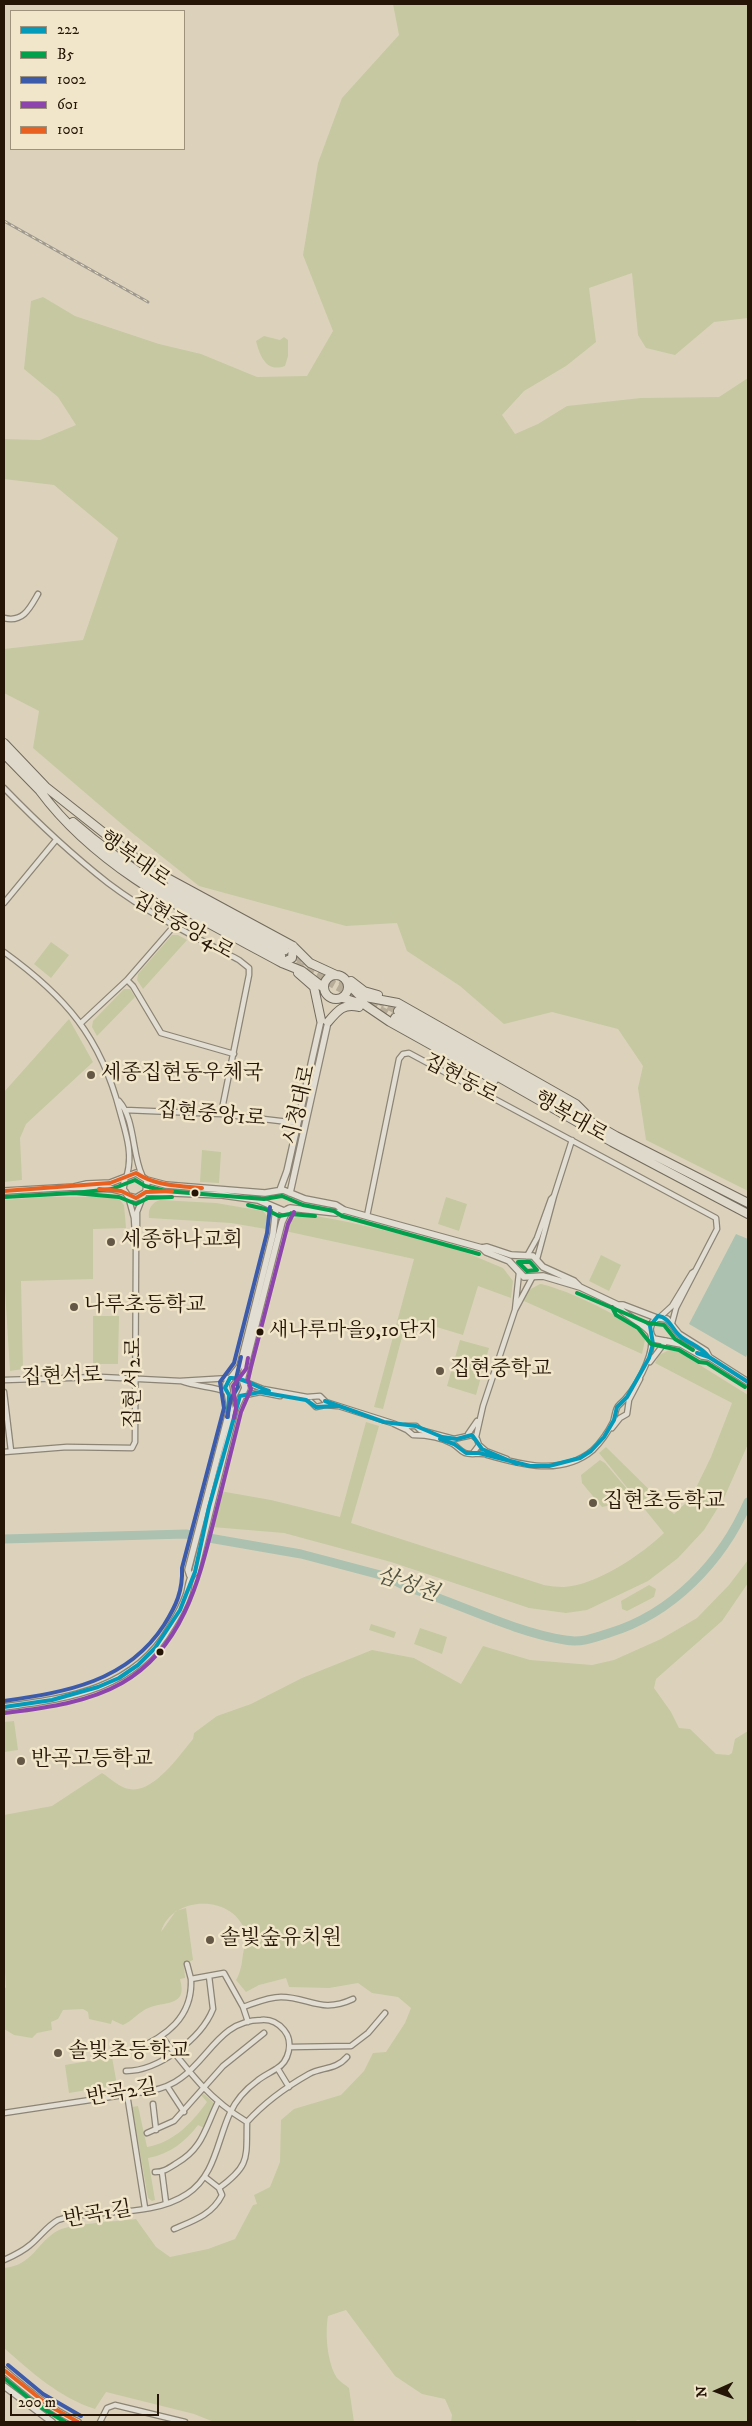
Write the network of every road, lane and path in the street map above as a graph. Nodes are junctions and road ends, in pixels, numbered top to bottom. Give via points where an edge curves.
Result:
1 (38, 594) dead end
2 (4, 618) edge
3 (4, 743) edge
4 (4, 754) edge
5 (41, 787) junction
6 (4, 788) edge
7 (56, 840) junction
8 (4, 903) edge
9 (174, 926) junction
10 (294, 946) junction
11 (4, 952) edge
12 (282, 956) junction
13 (343, 979) junction
14 (127, 980) junction
15 (325, 990) junction
16 (341, 998) junction
17 (395, 1014) junction
18 (324, 1021) junction
19 (81, 1023) junction
20 (234, 1054) junction
21 (118, 1100) junction
22 (125, 1110) junction
23 (221, 1114) junction
24 (297, 1123) junction
25 (590, 1124) junction
26 (572, 1140) junction
27 (126, 1176) junction
28 (144, 1177) junction
29 (74, 1187) junction
30 (4, 1191) edge
31 (278, 1191) junction
32 (145, 1193) junction
33 (126, 1194) junction
34 (291, 1194) junction
35 (554, 1196) junction
36 (748, 1203) edge
37 (276, 1207) junction
38 (289, 1209) junction
39 (344, 1210) junction
40 (748, 1214) edge
41 (367, 1216) junction
42 (482, 1248) junction
43 (136, 1250) junction
44 (525, 1256) junction
45 (538, 1261) junction
46 (518, 1271) junction
47 (695, 1271) junction
48 (534, 1277) junction
49 (580, 1287) junction
50 (618, 1305) junction
51 (515, 1310) junction
52 (658, 1318) junction
53 (673, 1325) junction
54 (650, 1333) junction
55 (666, 1341) junction
56 (709, 1357) junction
57 (135, 1378) junction
58 (231, 1378) junction
59 (4, 1380) edge
60 (180, 1380) junction
61 (242, 1380) junction
62 (748, 1382) edge
63 (4, 1392) edge
64 (228, 1394) junction
65 (240, 1396) junction
66 (312, 1400) junction
67 (322, 1402) junction
68 (621, 1404) junction
69 (483, 1406) junction
70 (627, 1406) junction
71 (616, 1412) junction
72 (622, 1416) junction
73 (411, 1429) junction
74 (419, 1432) junction
75 (607, 1432) junction
76 (468, 1434) junction
77 (476, 1437) junction
78 (461, 1438) junction
79 (479, 1445) junction
80 (461, 1450) junction
81 (11, 1451) junction
82 (4, 1452) edge
83 (473, 1453) junction
84 (517, 1464) junction
85 (206, 1506) junction
86 (4, 1707) edge
87 (186, 1964) dead end
88 (209, 1976) junction
89 (191, 1979) junction
90 (353, 1999) dead end
91 (243, 2007) junction
92 (385, 2012) dead end
93 (248, 2022) junction
94 (264, 2033) dead end
95 (162, 2037) junction
96 (290, 2047) junction
97 (134, 2050) dead end
98 (175, 2053) junction
99 (347, 2057) dead end
100 (278, 2069) junction
101 (188, 2071) junction
102 (126, 2072) dead end
103 (167, 2086) junction
104 (289, 2087) junction
105 (204, 2088) junction
106 (127, 2094) junction
107 (218, 2102) junction
108 (153, 2104) dead end
109 (184, 2112) junction
110 (230, 2112) junction
111 (4, 2113) edge
112 (248, 2122) junction
113 (156, 2130) junction
114 (147, 2133) dead end
115 (155, 2172) dead end
116 (162, 2172) junction
117 (205, 2177) junction
118 (220, 2188) junction
119 (166, 2203) junction
120 (145, 2208) junction
121 (174, 2229) dead end
122 (4, 2260) edge
123 (4, 2370) edge
124 (4, 2386) edge
125 (52, 2422) edge
126 (78, 2422) edge
127 (100, 2422) edge
128 (185, 2422) edge

1 - 2 street via 22,617
3 - 5 highway, 행복대로
4 - 5 highway, 행복대로
5 - 10 highway via 148,867
5 - 12 highway, 행복대로 via 101,846 133,870
6 - 7 street, 집현중앙4로
7 - 8 street
7 - 9 street, 집현중앙4로 via 109,884
9 - 14 street
9 - 20 street, 집현중앙4로 via 239,960 248,968
10 - 12 highway via 292,958
10 - 13 highway via 310,963
11 - 19 street via 48,986
12 - 15 highway
12 - 18 highway via 314,987
13 - 15 highway via 326,980
13 - 16 highway via 348,992
13 - 17 highway via 360,996
14 - 19 street
14 - 20 street via 160,1033
15 - 16 highway via 331,998
15 - 18 highway
16 - 17 highway
16 - 18 highway
17 - 18 highway via 350,1004
17 - 25 highway, 행복대로
17 - 25 highway via 575,1126
18 - 24 street, 시청대로
18 - 34 street, 시청대로
19 - 21 street
20 - 23 street, 집현중앙4로
21 - 22 street
21 - 27 street via 130,1157
22 - 23 street, 집현중앙1로
22 - 28 street via 137,1164
23 - 24 street, 집현중앙1로
24 - 31 street, 시청대로 via 287,1171
25 - 36 highway, 행복대로
25 - 40 highway, 행복대로
26 - 35 street
26 - 41 street, 집현동로 via 409,1053 403,1054 399,1059
26 - 47 street, 집현동로 via 716,1218 717,1229
27 - 28 street via 136,1172
27 - 29 street via 110,1183
27 - 33 street via 123,1185
28 - 31 street via 166,1185 265,1193
28 - 32 street
29 - 30 street
29 - 33 street via 113,1189
31 - 34 street
31 - 37 street via 273,1199
32 - 33 street via 136,1198
32 - 37 street via 222,1195 258,1200
32 - 43 street, 집현서2로 via 137,1212
33 - 43 street, 집현서2로 via 134,1218
34 - 38 street via 293,1202
34 - 39 street
35 - 44 street via 537,1238
35 - 45 street
37 - 38 street
37 - 58 street via 273,1234 240,1366
38 - 39 street via 336,1213
38 - 61 street via 282,1222
39 - 41 street
41 - 42 street
42 - 44 street via 511,1256
42 - 46 street via 509,1262
43 - 57 street, 집현서2로
44 - 45 street
44 - 46 street via 518,1262
45 - 48 street via 540,1268
45 - 49 street
46 - 48 street via 524,1277
46 - 51 street
47 - 52 street, 집현동로 via 672,1306
47 - 53 street, 집현동로 via 676,1308
48 - 49 street via 542,1276
48 - 51 street
49 - 50 street
50 - 52 street
50 - 54 street
51 - 69 street
52 - 53 street via 667,1319
52 - 54 street via 651,1324
53 - 55 street via 672,1335
53 - 56 street via 684,1339 706,1351
54 - 55 street via 658,1341
54 - 68 street via 649,1358
55 - 56 street
55 - 70 street via 651,1361
56 - 62 street
57 - 59 street, 집현서로
57 - 60 street, 집현서로
57 - 81 street, 집현서2로 via 132,1448
58 - 60 street, 집현서로
58 - 61 street
58 - 64 street via 226,1384
60 - 64 street, 집현서로 via 215,1387
61 - 65 street via 245,1388
61 - 66 street via 263,1389
63 - 81 street
64 - 65 street
64 - 85 street via 230,1408
65 - 66 street via 260,1392
65 - 85 street
66 - 67 street via 314,1406
66 - 67 street via 318,1395
67 - 73 street
68 - 70 street
68 - 71 street
69 - 76 street
69 - 77 street
70 - 72 street via 627,1414
71 - 72 street
71 - 75 street
72 - 75 street
73 - 74 street via 416,1426
73 - 74 street via 414,1436
74 - 78 street
74 - 80 street via 447,1441
75 - 84 street via 591,1451 572,1461 540,1466
76 - 77 street
76 - 78 street
77 - 79 street
78 - 80 street
79 - 83 street
79 - 84 street
80 - 83 street
81 - 82 street, 집현서2로
83 - 84 street
85 - 86 street via 187,1593 169,1629 155,1648 118,1679 100,1688 57,1700
87 - 89 street
88 - 89 street
88 - 91 street via 224,1973
88 - 98 street via 213,2004 211,2014 196,2034
89 - 95 street via 187,2008
90 - 91 street via 317,2006 275,1997
91 - 93 street
92 - 96 street via 368,2033 351,2046
93 - 96 street via 274,2021 287,2034
93 - 101 street, 반곡2길 via 218,2039
94 - 105 street via 237,2053
95 - 97 street
95 - 98 street
96 - 100 street
98 - 101 street
98 - 102 street via 148,2068
99 - 104 street via 338,2066 310,2073
100 - 104 street
100 - 110 street via 257,2080
101 - 103 street, 반곡2길
101 - 105 street
103 - 106 street, 반곡2길
103 - 109 street
104 - 112 street via 265,2103
105 - 107 street
105 - 109 street
106 - 111 street, 반곡2길
106 - 120 street
107 - 110 street
107 - 116 street via 198,2147
108 - 113 street
109 - 113 street
110 - 112 street
110 - 117 street
112 - 118 street via 245,2163
113 - 114 street
115 - 116 street
116 - 119 street
117 - 118 street
117 - 119 street, 반곡1길 via 186,2195
118 - 121 street via 222,2195 212,2209
119 - 120 street, 반곡1길
120 - 122 street, 반곡1길 via 58,2220 30,2245
123 - 126 street via 31,2394 63,2416
124 - 125 street
127 - 128 street via 107,2408 114,2405

